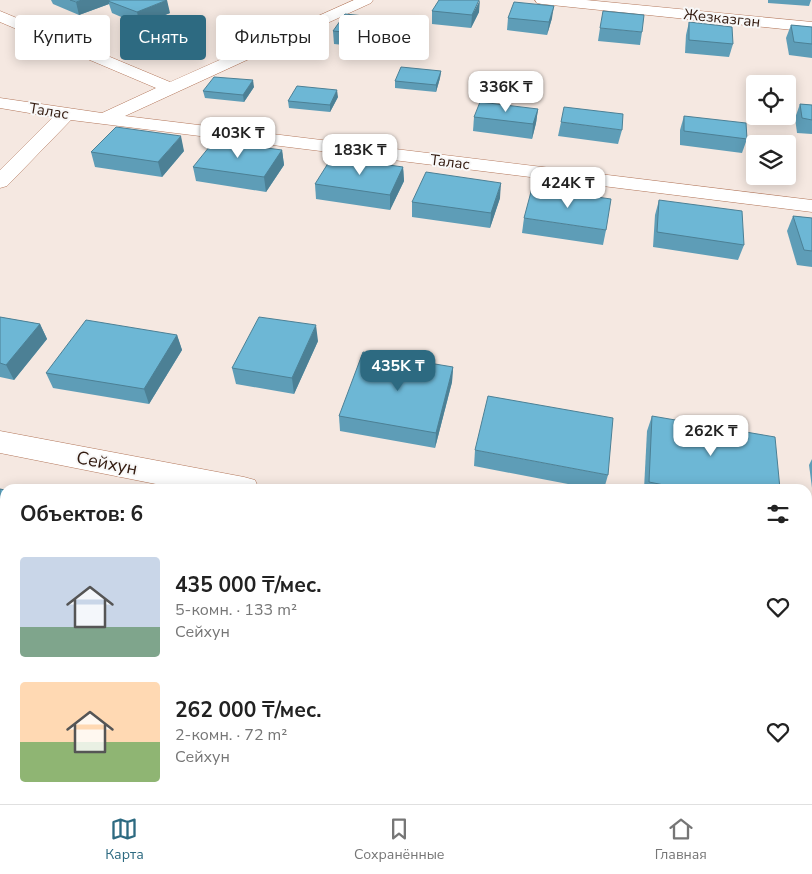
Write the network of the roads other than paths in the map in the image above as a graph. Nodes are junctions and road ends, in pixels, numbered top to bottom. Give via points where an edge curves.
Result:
1 (366, 0) edge
2 (542, 0) edge
3 (0, 16) edge
4 (812, 27) edge
5 (170, 88) junction
6 (0, 103) edge
7 (67, 114) junction
8 (105, 118) junction
9 (0, 182) edge
10 (812, 206) edge
11 (0, 442) edge
12 (218, 484) edge

1 - 5 street
2 - 4 street, Жезказган
3 - 5 street
5 - 8 street
6 - 7 street, Талас
7 - 8 street, Талас
7 - 9 street
8 - 10 street, Талас
11 - 12 street, Сейхун

